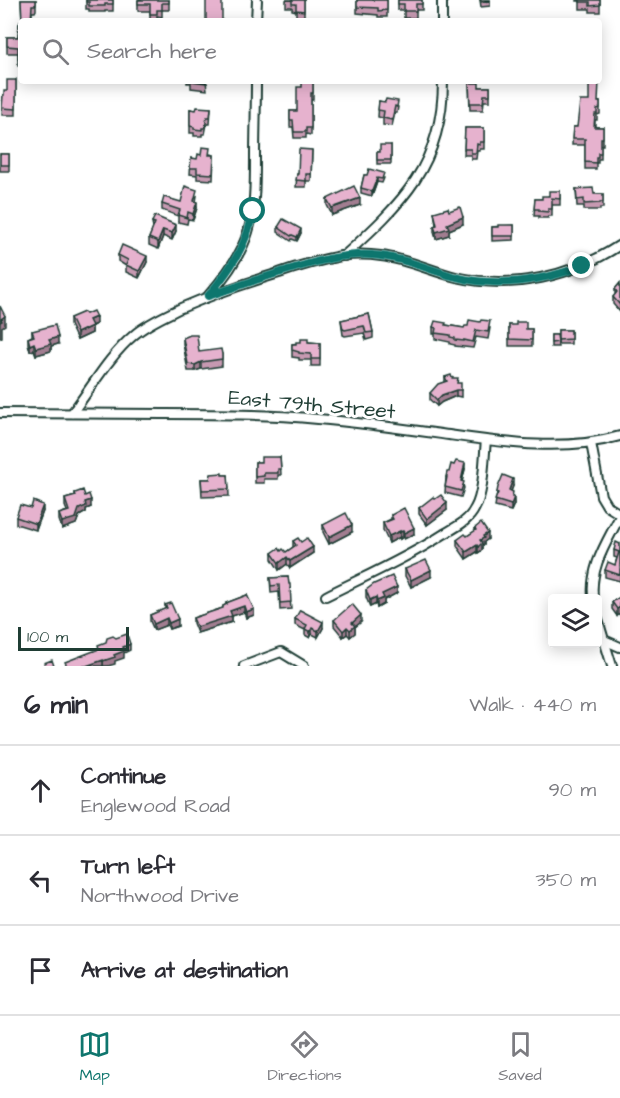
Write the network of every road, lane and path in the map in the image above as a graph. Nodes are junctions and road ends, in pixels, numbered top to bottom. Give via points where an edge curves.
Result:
1 (256, 0) edge
2 (442, 0) edge
3 (256, 18) edge
4 (442, 18) edge
5 (256, 84) edge
6 (443, 84) edge
7 (620, 245) edge
8 (344, 256) junction
9 (208, 296) junction
10 (0, 413) edge
11 (72, 413) junction
12 (620, 436) edge
13 (486, 440) junction
14 (591, 443) junction
15 (620, 515) edge
16 (592, 594) edge
17 (326, 596) dead end
18 (602, 634) edge
19 (604, 640) junction
20 (620, 647) edge
21 (244, 666) edge
22 (304, 666) edge
23 (612, 666) edge

1 - 3 street
2 - 4 street
5 - 9 street via 255,194 248,233 241,250
6 - 8 street via 439,124 423,169 389,214
7 - 8 street via 573,269 510,282 458,277 382,256
8 - 9 street
9 - 11 street via 134,335
10 - 11 street, East 79th Street
11 - 13 street, East 79th Street via 285,417
12 - 14 street, East 79th Street
13 - 14 street, East 79th Street
13 - 17 street via 479,500 469,518 422,548
14 - 15 street via 601,496
15 - 16 street via 593,573
18 - 19 street
19 - 20 street
19 - 23 street
21 - 22 street via 281,652

